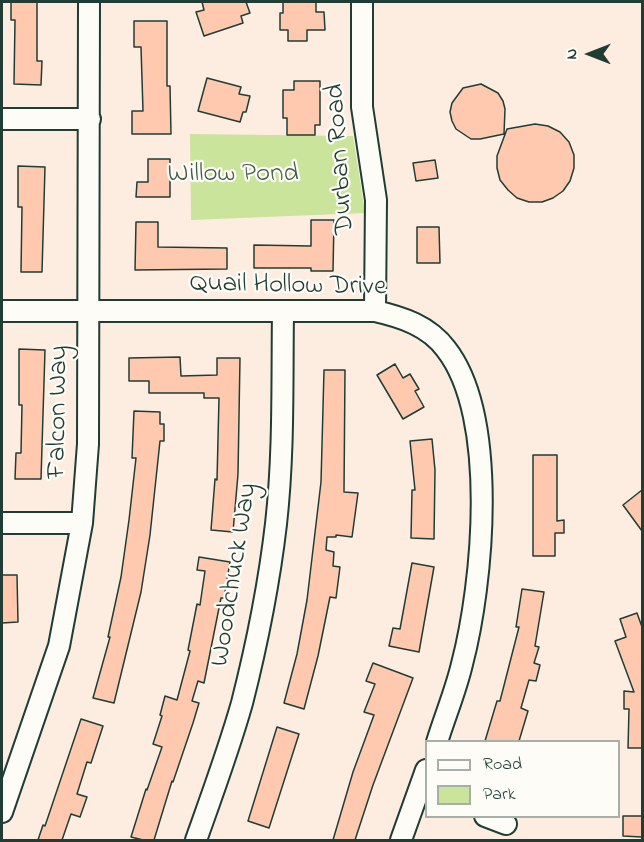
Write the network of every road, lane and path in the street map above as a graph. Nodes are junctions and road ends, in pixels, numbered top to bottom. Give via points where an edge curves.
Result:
1 (89, 2) edge
2 (362, 2) edge
3 (2, 119) edge
4 (90, 119) junction
5 (2, 311) edge
6 (89, 311) junction
7 (283, 311) junction
8 (375, 311) junction
9 (2, 523) edge
10 (82, 524) junction
11 (436, 740) edge
12 (9, 763) edge
13 (425, 776) edge
14 (422, 795) edge
15 (2, 812) edge
16 (490, 818) edge
17 (506, 824) dead end
18 (196, 840) edge
19 (402, 840) edge

1 - 4 street, Falcon Way
2 - 8 street, Durban Road via 362,107 376,200
3 - 4 street
4 - 6 street, Falcon Way
5 - 6 street, Quail Hollow Drive
6 - 7 street, Quail Hollow Drive
6 - 10 street, Falcon Way via 88,444
7 - 8 street, Quail Hollow Drive
7 - 18 street, Woodchuck Way via 280,467 267,583 242,703
8 - 11 street, Quail Hollow Drive via 409,321 445,347 460,370 475,428 481,475 479,570 462,664
9 - 10 street
10 - 12 street, Falcon Way via 58,646
12 - 15 street, Falcon Way
13 - 14 street
14 - 19 street
16 - 17 street

